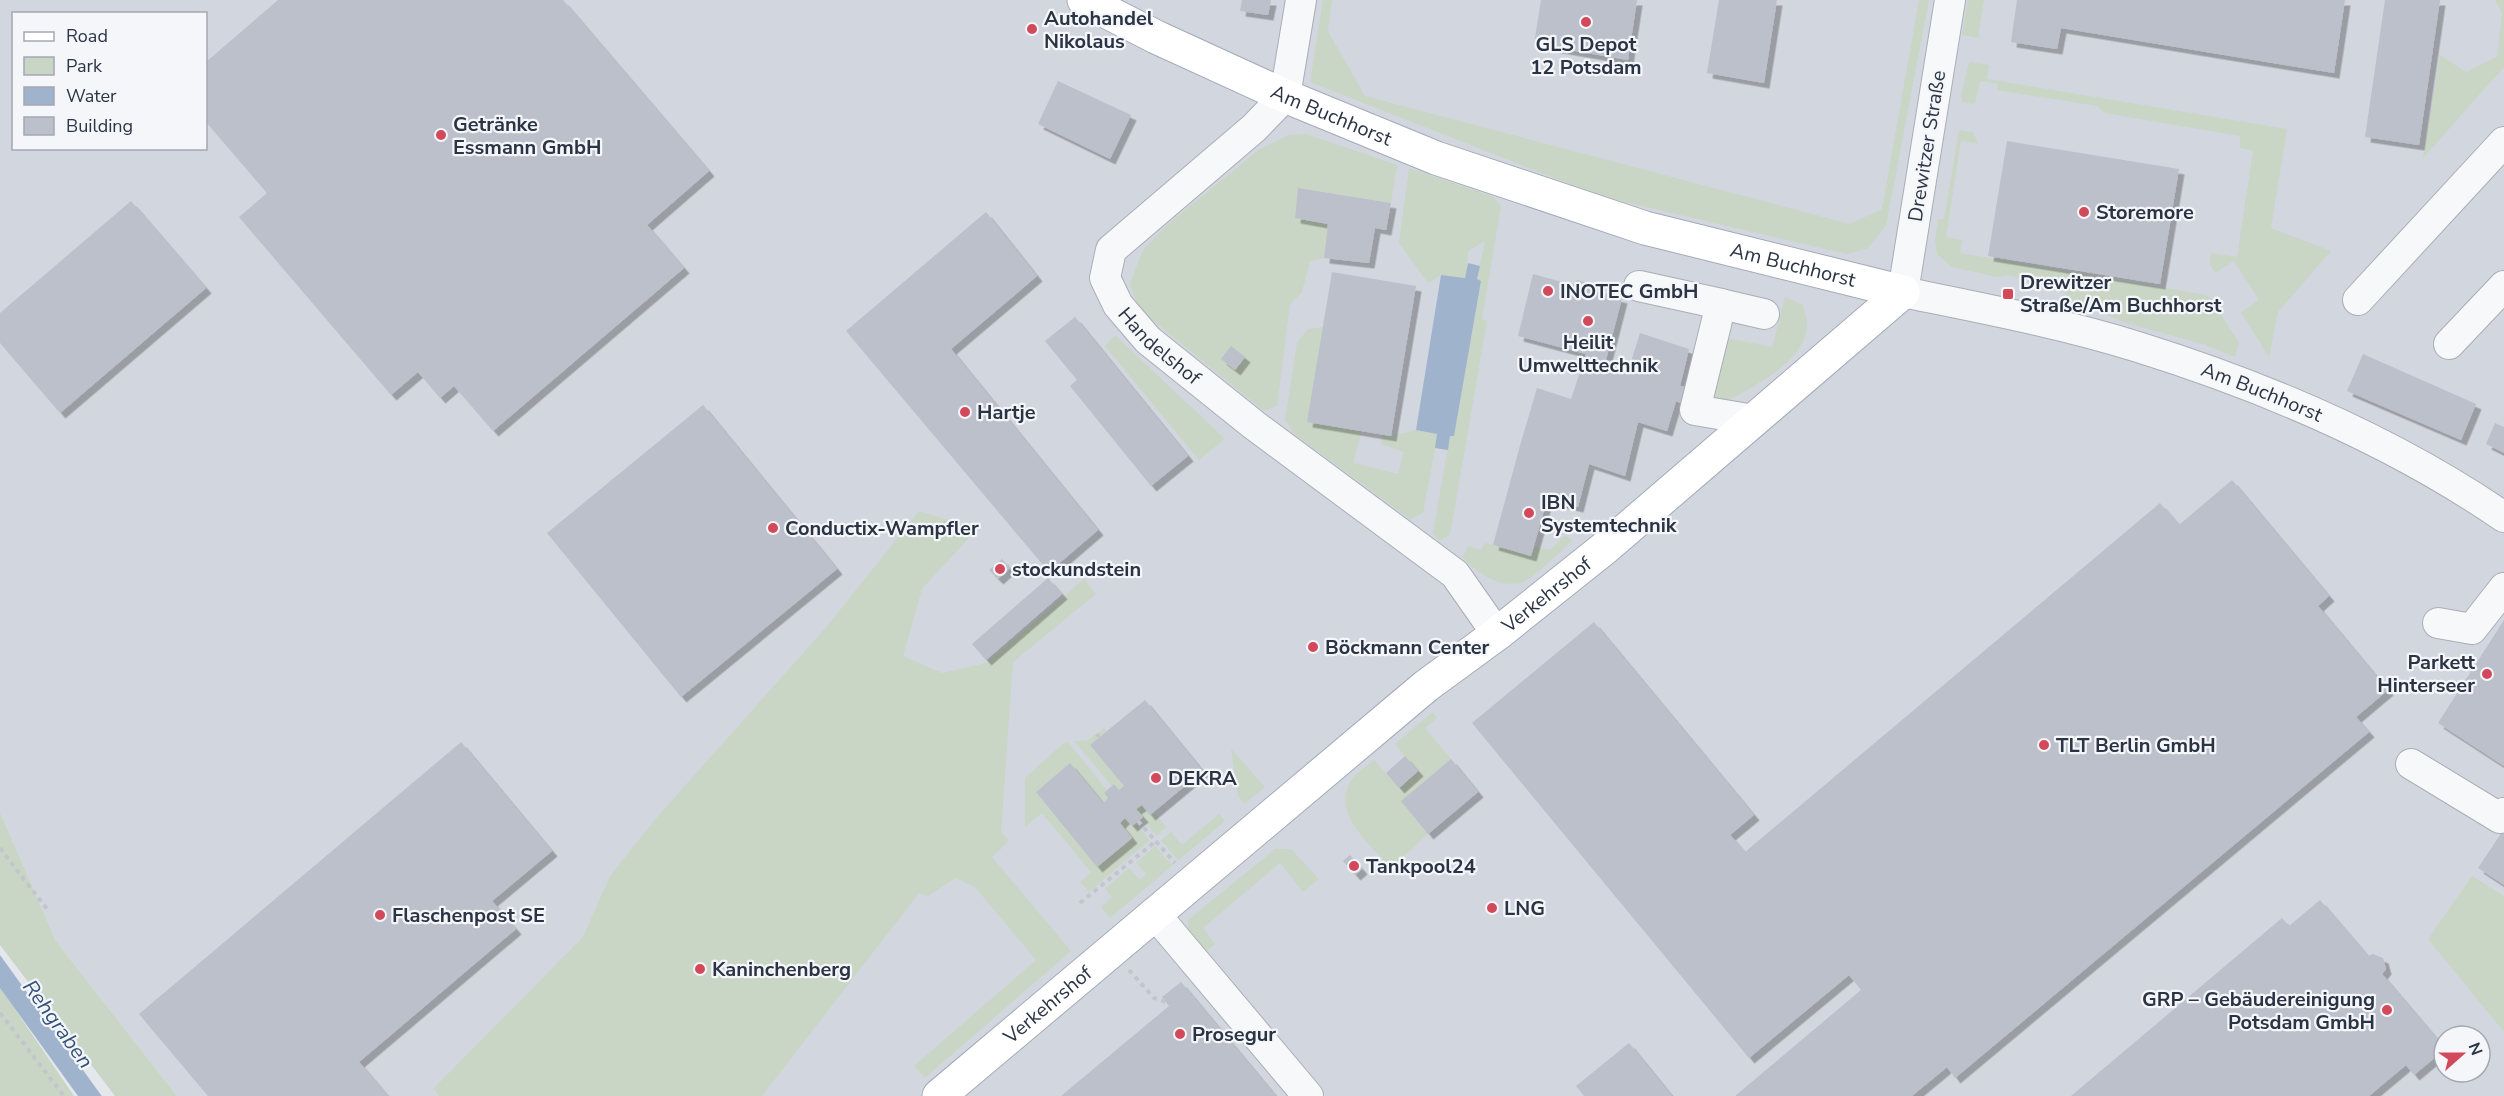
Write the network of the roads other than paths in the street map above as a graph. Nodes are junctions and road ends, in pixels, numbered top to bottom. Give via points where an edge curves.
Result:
1 (1084, 0) edge
2 (1301, 0) edge
3 (1950, 0) edge
4 (1285, 96) junction
5 (2504, 142) edge
6 (1638, 286) dead end
7 (2504, 286) edge
8 (1903, 291) junction
9 (2358, 300) dead end
10 (1721, 304) junction
11 (1764, 314) dead end
12 (2449, 344) dead end
13 (1754, 420) junction
14 (2504, 517) edge
15 (2504, 588) edge
16 (2438, 623) dead end
17 (1497, 634) junction
18 (2411, 764) dead end
19 (2504, 813) edge
20 (1154, 913) junction
21 (942, 1095) edge
22 (1308, 1096) edge

1 - 4 main road, Am Buchhorst
2 - 4 street
3 - 8 street, Drewitzer Straße
4 - 8 main road, Am Buchhorst via 1436,158 1645,228
4 - 17 street, Handelshof via 1254,128 1111,250 1105,278 1118,305 1148,340 1254,425 1455,574
5 - 9 street
6 - 10 street
7 - 12 street
8 - 13 main road, Verkehrshof
8 - 14 street, Am Buchhorst via 2124,343 2214,373 2328,419 2414,461
10 - 11 street
10 - 13 street via 1695,410
13 - 17 main road, Verkehrshof
15 - 16 street via 2472,629
17 - 20 main road, Verkehrshof via 1426,686
18 - 19 street via 2500,818
20 - 21 main road, Verkehrshof
20 - 22 street

